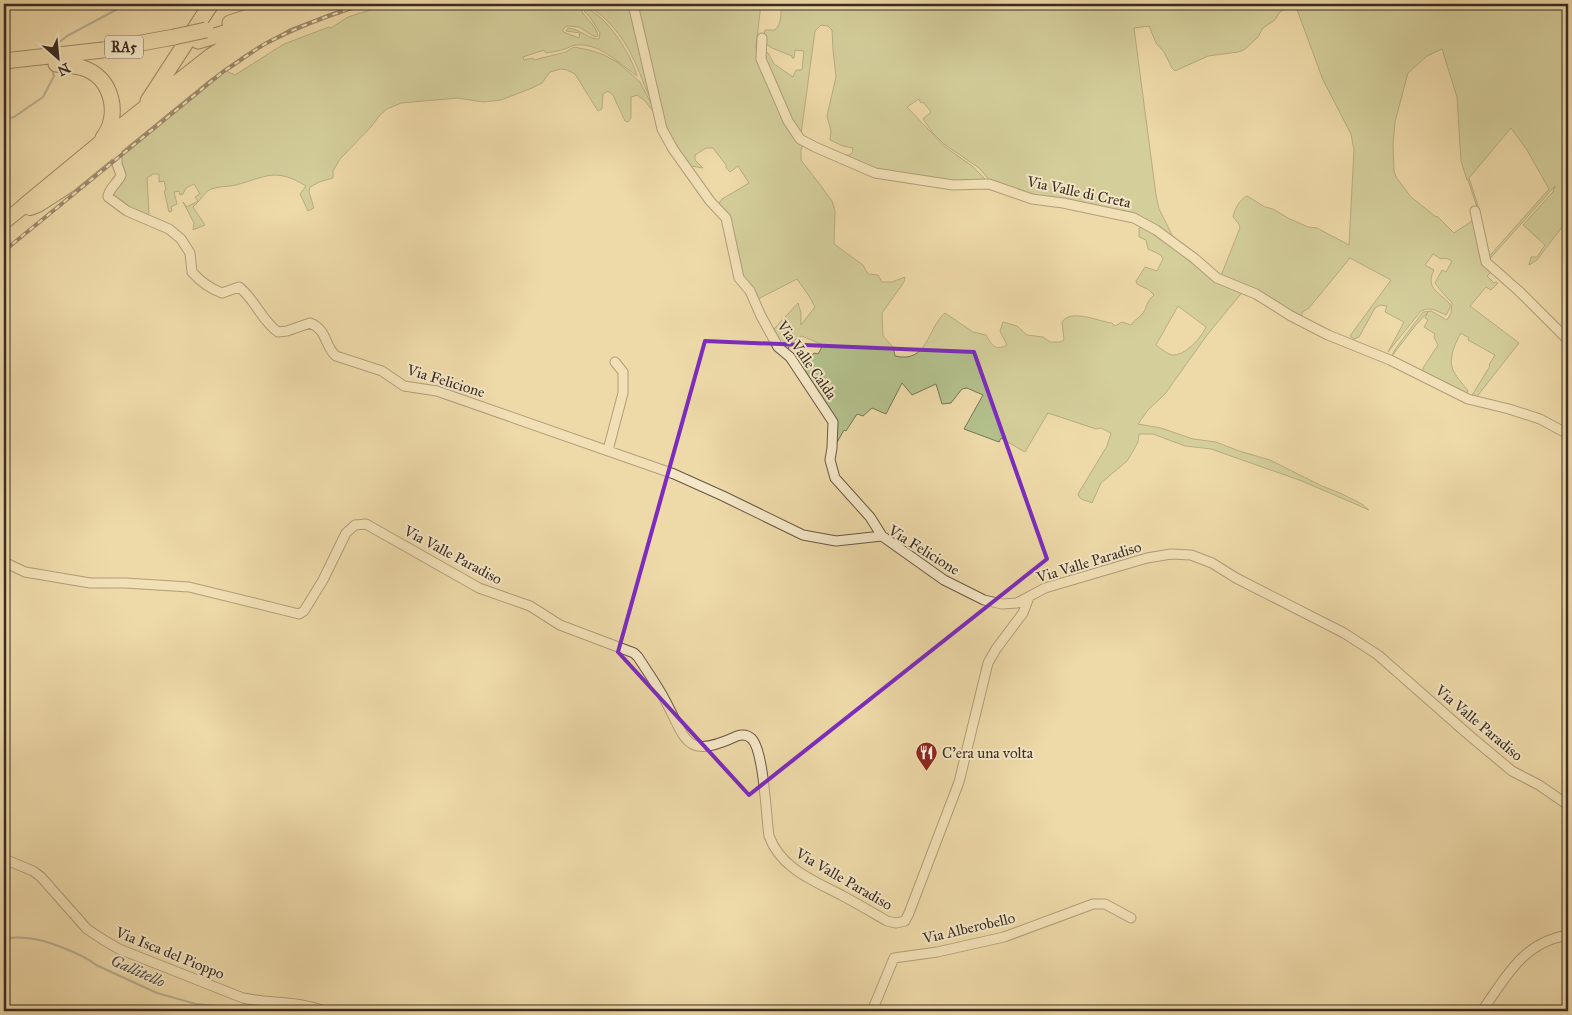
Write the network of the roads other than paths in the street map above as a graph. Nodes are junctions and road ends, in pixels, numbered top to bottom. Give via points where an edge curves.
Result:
1 (211, 4) edge
2 (312, 4) edge
3 (334, 4) edge
4 (633, 4) edge
5 (282, 8) edge
6 (202, 35) junction
7 (762, 38) dead end
8 (73, 58) junction
9 (4, 61) edge
10 (56, 64) junction
11 (4, 70) edge
12 (126, 122) junction
13 (98, 145) junction
14 (117, 151) junction
15 (24, 206) junction
16 (1475, 211) dead end
17 (4, 222) edge
18 (1568, 340) edge
19 (615, 362) dead end
20 (1568, 434) edge
21 (608, 450) junction
22 (882, 536) junction
23 (4, 562) edge
24 (1029, 597) junction
25 (1568, 805) edge
26 (4, 859) edge
27 (1131, 918) dead end
28 (1568, 935) edge
29 (324, 1011) edge
30 (872, 1011) edge
31 (1482, 1011) edge

1 - 12 highway via 154,94
2 - 5 highway, RA5
3 - 14 main road via 287,22 240,49 205,74
4 - 22 street, Via Valle Calda via 662,129 710,202 726,218 739,278 750,291 778,347 790,357 834,422 830,460 835,478 870,517
5 - 6 highway, RA5
5 - 6 highway, RA5
5 - 12 highway via 229,43
6 - 8 highway, RA5, bridge
7 - 20 street, Via Valle di Creta via 761,59 788,121 800,139 815,147 875,174 953,185 989,184 1032,199 1134,218 1156,230 1217,278 1256,294 1328,335 1468,399 1540,419
8 - 9 highway, RA5
8 - 10 highway, RA5
10 - 11 highway, RA5
10 - 13 highway via 82,68 96,75 106,87 113,115 109,130
12 - 13 highway
13 - 15 highway
14 - 15 main road via 55,195 33,207
14 - 21 street, Via Felicione via 116,164 121,175 108,197 127,211 169,229 186,245 195,276 222,293 239,287 278,332 310,323 318,326 330,351 336,356 382,371 404,386 437,391
15 - 17 main road
16 - 18 street via 1486,262
19 - 21 street via 623,372 623,393
21 - 22 street, Via Felicione via 674,474 803,535 836,541
22 - 24 street, Via Felicione via 944,580 984,600 1002,604 1016,603
23 - 24 street, Via Valle Paradiso via 25,572 90,583 188,587 299,614 304,612 323,580 346,533 354,525 366,524 479,588 530,606 560,625 634,653 665,700 683,737 692,744 708,747 742,735 749,737 758,750 769,836 782,858 808,878 887,922 896,923 905,921 958,782 988,663 1023,613
24 - 25 street, Via Valle Paradiso via 1045,588 1147,558 1191,555 1212,563 1344,633 1378,655 1512,771
26 - 29 street, Via Isca del Pioppo via 34,871 88,929 119,949 243,998 295,1003
27 - 30 street, Via Alberobello via 1105,904 1093,904 1004,937 894,958
28 - 31 street via 1536,946 1517,961

